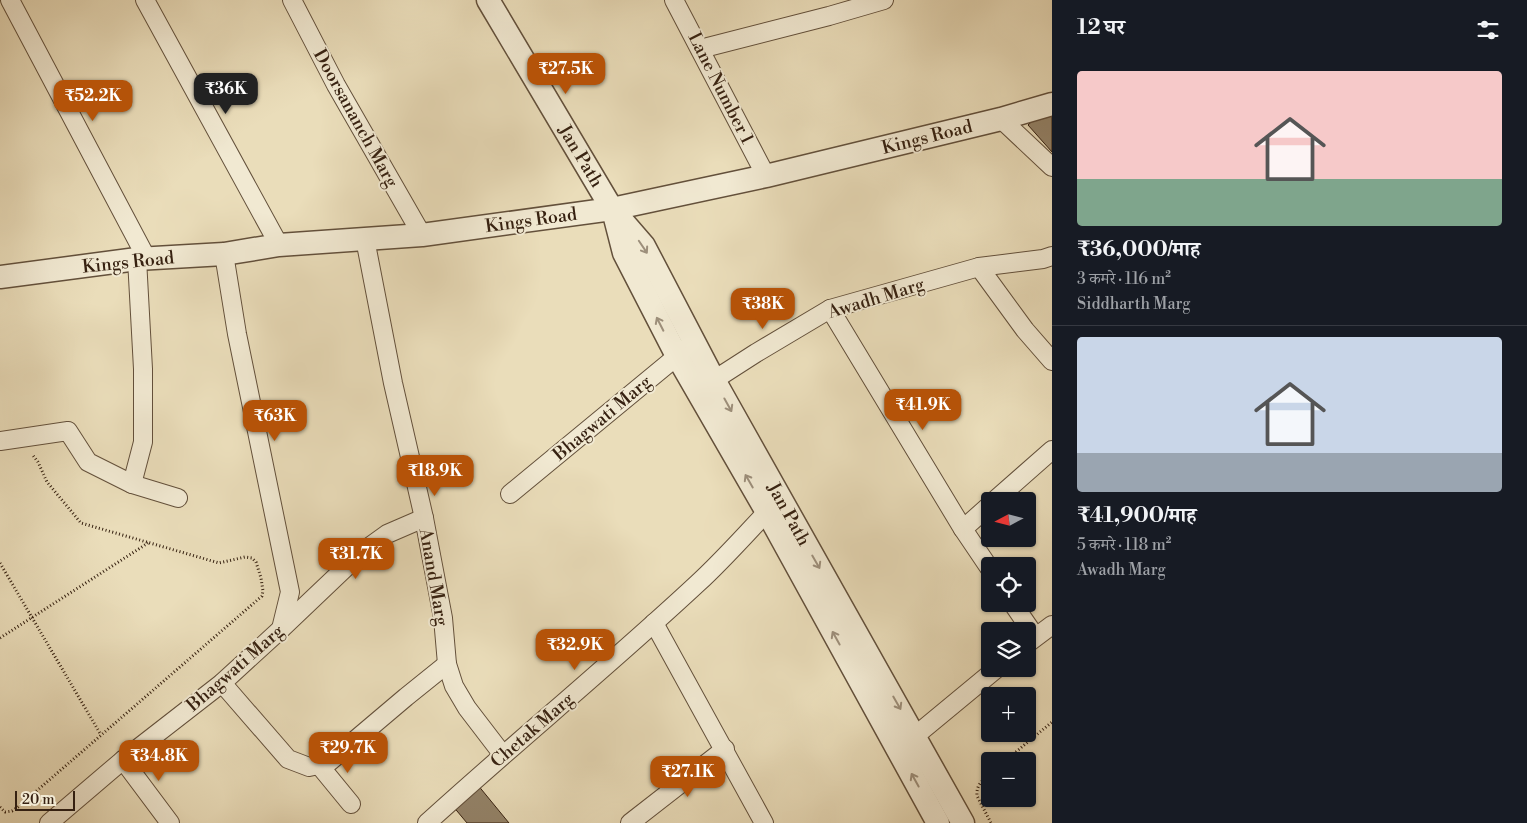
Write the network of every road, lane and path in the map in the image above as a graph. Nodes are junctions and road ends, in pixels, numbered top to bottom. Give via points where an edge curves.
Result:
1 (10, 0) edge
2 (145, 0) edge
3 (292, 0) edge
4 (488, 0) edge
5 (674, 0) edge
6 (884, 0) edge
7 (832, 7) edge
8 (700, 48) junction
9 (1052, 104) edge
10 (1001, 119) junction
11 (1052, 167) edge
12 (766, 176) junction
13 (612, 209) junction
14 (422, 235) junction
15 (365, 239) junction
16 (278, 245) junction
17 (224, 254) junction
18 (1052, 256) edge
19 (142, 259) junction
20 (978, 267) junction
21 (0, 277) edge
22 (830, 310) junction
23 (685, 349) junction
24 (1052, 361) edge
25 (714, 380) junction
26 (0, 441) edge
27 (1052, 450) edge
28 (24, 452) dead end
29 (132, 484) junction
30 (1004, 492) edge
31 (510, 494) dead end
32 (178, 498) dead end
33 (767, 512) junction
34 (981, 513) edge
35 (424, 518) junction
36 (963, 529) junction
37 (148, 543) junction
38 (982, 557) edge
39 (0, 563) edge
40 (32, 617) junction
41 (654, 623) junction
42 (1052, 625) edge
43 (281, 630) junction
44 (1036, 637) edge
45 (0, 638) edge
46 (447, 664) junction
47 (986, 677) edge
48 (222, 683) junction
49 (1052, 722) edge
50 (100, 735) junction
51 (915, 736) junction
52 (725, 749) junction
53 (1016, 752) edge
54 (503, 754) junction
55 (123, 760) junction
56 (319, 765) junction
57 (981, 782) edge
58 (351, 804) dead end
59 (981, 804) edge
60 (0, 807) edge
61 (983, 807) edge
62 (49, 823) edge
63 (170, 823) edge
64 (427, 823) edge
65 (630, 823) edge
66 (764, 823) edge
67 (938, 823) edge
68 (963, 823) edge
69 (991, 823) edge

1 - 19 street
2 - 16 street
3 - 14 street, Doorsananch Marg via 336,85
4 - 13 street, Jan Path
5 - 8 street, Lane Number 1
6 - 7 street
7 - 8 street
8 - 12 street, Lane Number 1
9 - 10 street, Kings Road
10 - 11 street
10 - 12 street, Kings Road
12 - 13 street, Kings Road
13 - 14 street, Kings Road
13 - 23 street, Jan Path via 624,253
14 - 15 street, Kings Road
15 - 16 street, Kings Road
15 - 35 street, Anand Marg
16 - 17 street, Kings Road
17 - 19 street, Kings Road
17 - 43 street via 238,343 290,592
18 - 20 street, Awadh Marg
19 - 21 street, Kings Road
19 - 29 street via 143,442
20 - 22 street, Awadh Marg
20 - 24 street
22 - 25 street, Awadh Marg
22 - 36 street
23 - 25 street, Jan Path
23 - 31 street, Bhagwati Marg
33 -> 23 street, Jan Path
25 -> 51 street, Jan Path
26 - 29 street via 68,431 88,462
27 - 30 street
28 - 37 path via 32,454 47,482 81,522
29 - 32 street
33 - 41 street, Chetak Marg
67 -> 33 street, Jan Path
34 - 36 street
35 - 43 street, Bhagwati Marg via 387,534 362,552
35 - 46 street, Anand Marg via 443,618
36 - 38 street
37 - 40 path
37 - 50 path via 219,563 252,558 261,578 262,596
39 - 40 path
40 - 45 path
40 - 50 path
41 - 52 street
41 - 54 street, Chetak Marg
42 - 44 street
43 - 48 street, Bhagwati Marg
46 - 54 street, Anand Marg via 454,686 467,708
46 - 56 street via 328,763
47 - 51 street
48 - 55 street, Bhagwati Marg
48 - 56 street via 288,759 310,767
49 - 53 path
50 - 60 path via 18,807 6,812
51 - 68 street, Jan Path
52 - 65 street
52 - 66 street
54 - 64 street, Chetak Marg
55 - 62 street, Bhagwati Marg
55 - 63 street
56 - 58 street
57 - 59 path via 977,791
61 - 69 path

